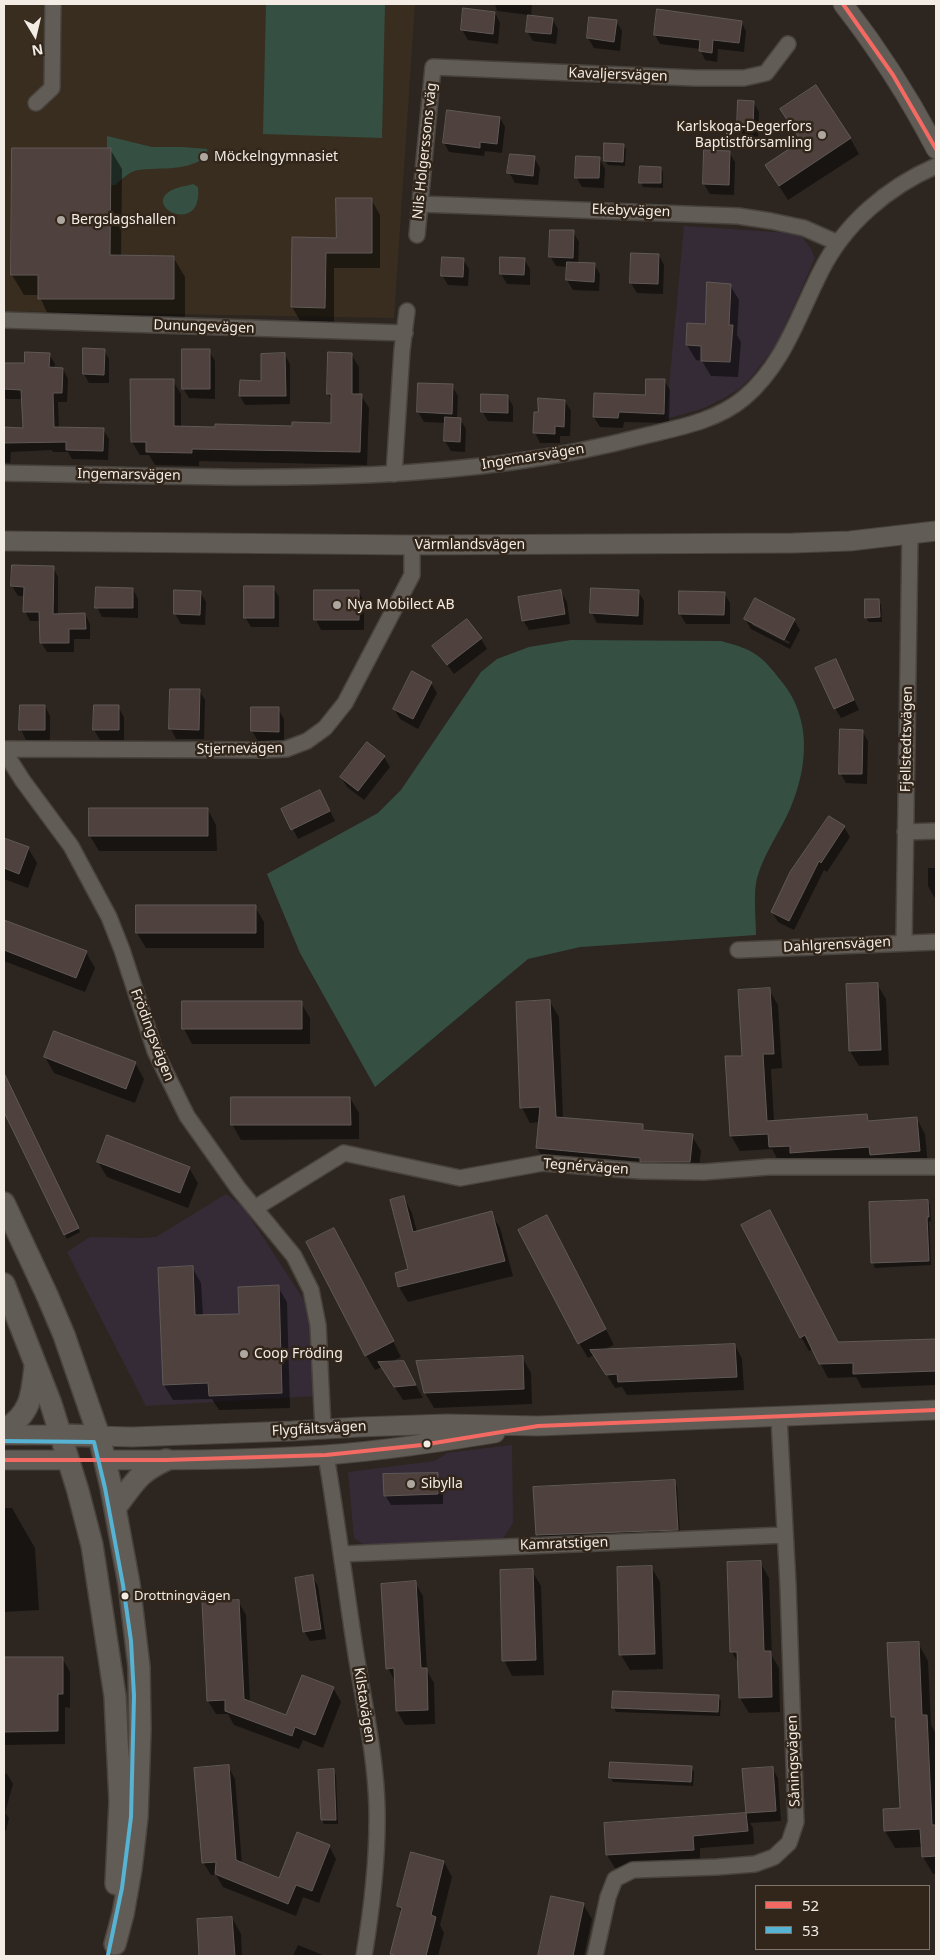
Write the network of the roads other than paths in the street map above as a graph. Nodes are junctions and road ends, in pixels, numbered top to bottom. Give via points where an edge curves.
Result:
1 (53, 4) edge
2 (843, 4) edge
3 (788, 44) dead end
4 (433, 67) joint
5 (36, 103) dead end
6 (936, 149) edge
7 (936, 166) edge
8 (420, 204) junction
9 (417, 235) dead end
10 (838, 242) junction
11 (407, 311) dead end
12 (4, 320) edge
13 (405, 333) junction
14 (4, 473) edge
15 (394, 474) junction
16 (936, 531) edge
17 (910, 535) junction
18 (4, 541) edge
19 (412, 545) junction
20 (4, 750) edge
21 (936, 831) edge
22 (905, 832) junction
23 (904, 942) junction
24 (936, 942) edge
25 (738, 950) dead end
26 (936, 1167) edge
27 (4, 1202) edge
28 (255, 1208) junction
29 (4, 1284) edge
30 (36, 1364) junction
31 (936, 1410) edge
32 (779, 1417) junction
33 (538, 1426) junction
34 (323, 1429) junction
35 (4, 1430) edge
36 (4, 1435) edge
37 (60, 1435) junction
38 (99, 1436) junction
39 (326, 1455) junction
40 (4, 1460) edge
41 (68, 1460) junction
42 (105, 1460) junction
43 (166, 1460) junction
44 (115, 1508) junction
45 (785, 1535) junction
46 (342, 1554) junction
47 (115, 1950) edge
48 (364, 1956) edge
49 (595, 1956) edge

1 - 5 street via 52,88
2 - 6 street via 883,61
3 - 4 street, Kavaljersvägen via 766,73 744,78
4 - 8 street, Nils Holgerssons väg
7 - 10 street, Ingemarsvägen via 888,192
8 - 9 street, Nils Holgerssons väg
8 - 10 street, Ekebyvägen via 738,216 804,228
10 - 15 street, Ingemarsvägen via 775,366 742,399 721,412 699,422 562,454
11 - 13 street
12 - 13 street, Dunungevägen
13 - 15 street
14 - 15 street, Ingemarsvägen via 282,477
16 - 17 street, Värmlandsvägen
17 - 19 street, Värmlandsvägen via 793,543
17 - 22 street, Fjellstedtsvägen
18 - 19 street, Värmlandsvägen
19 - 20 street, Stjernevägen via 412,575 349,695 325,728 307,741 286,749 263,750
20 - 28 street, Frödingsvägen via 71,846 109,917 155,1051 187,1116
21 - 22 street
22 - 23 street, Fjellstedtsvägen
23 - 24 street, Dahlgrensvägen
23 - 25 street, Dahlgrensvägen
26 - 28 street, Tegnérvägen via 768,1166 704,1172 641,1171 543,1163 460,1178 344,1153
27 - 38 main road via 64,1335
28 - 34 street, Frödingsvägen via 294,1256 311,1290 318,1326
29 - 30 main road
30 - 35 main road via 25,1411
30 - 37 main road
31 - 32 street, Flygfältsvägen
32 - 33 street, Flygfältsvägen
32 - 45 street, Såningsvägen
33 - 34 street, Flygfältsvägen via 447,1424
33 - 39 street, Flygfältsvägen via 422,1445
34 - 38 street, Flygfältsvägen
34 - 39 street
36 - 37 street
37 - 38 main road
37 - 41 main road
38 - 42 main road
39 - 43 street, Flygfältsvägen
39 - 46 street, Kilstavägen
40 - 41 street
41 - 42 main road
41 - 47 main road via 92,1546 115,1696 120,1802
42 - 43 street, Flygfältsvägen
42 - 44 main road
43 - 44 main road via 137,1477
44 - 47 main road via 137,1640 140,1730 135,1834
45 - 46 street, Kamratstigen
45 - 49 street, Såningsvägen via 796,1817 789,1843 774,1857 755,1864 632,1870 615,1879
46 - 48 street, Kilstavägen via 377,1808 376,1855

